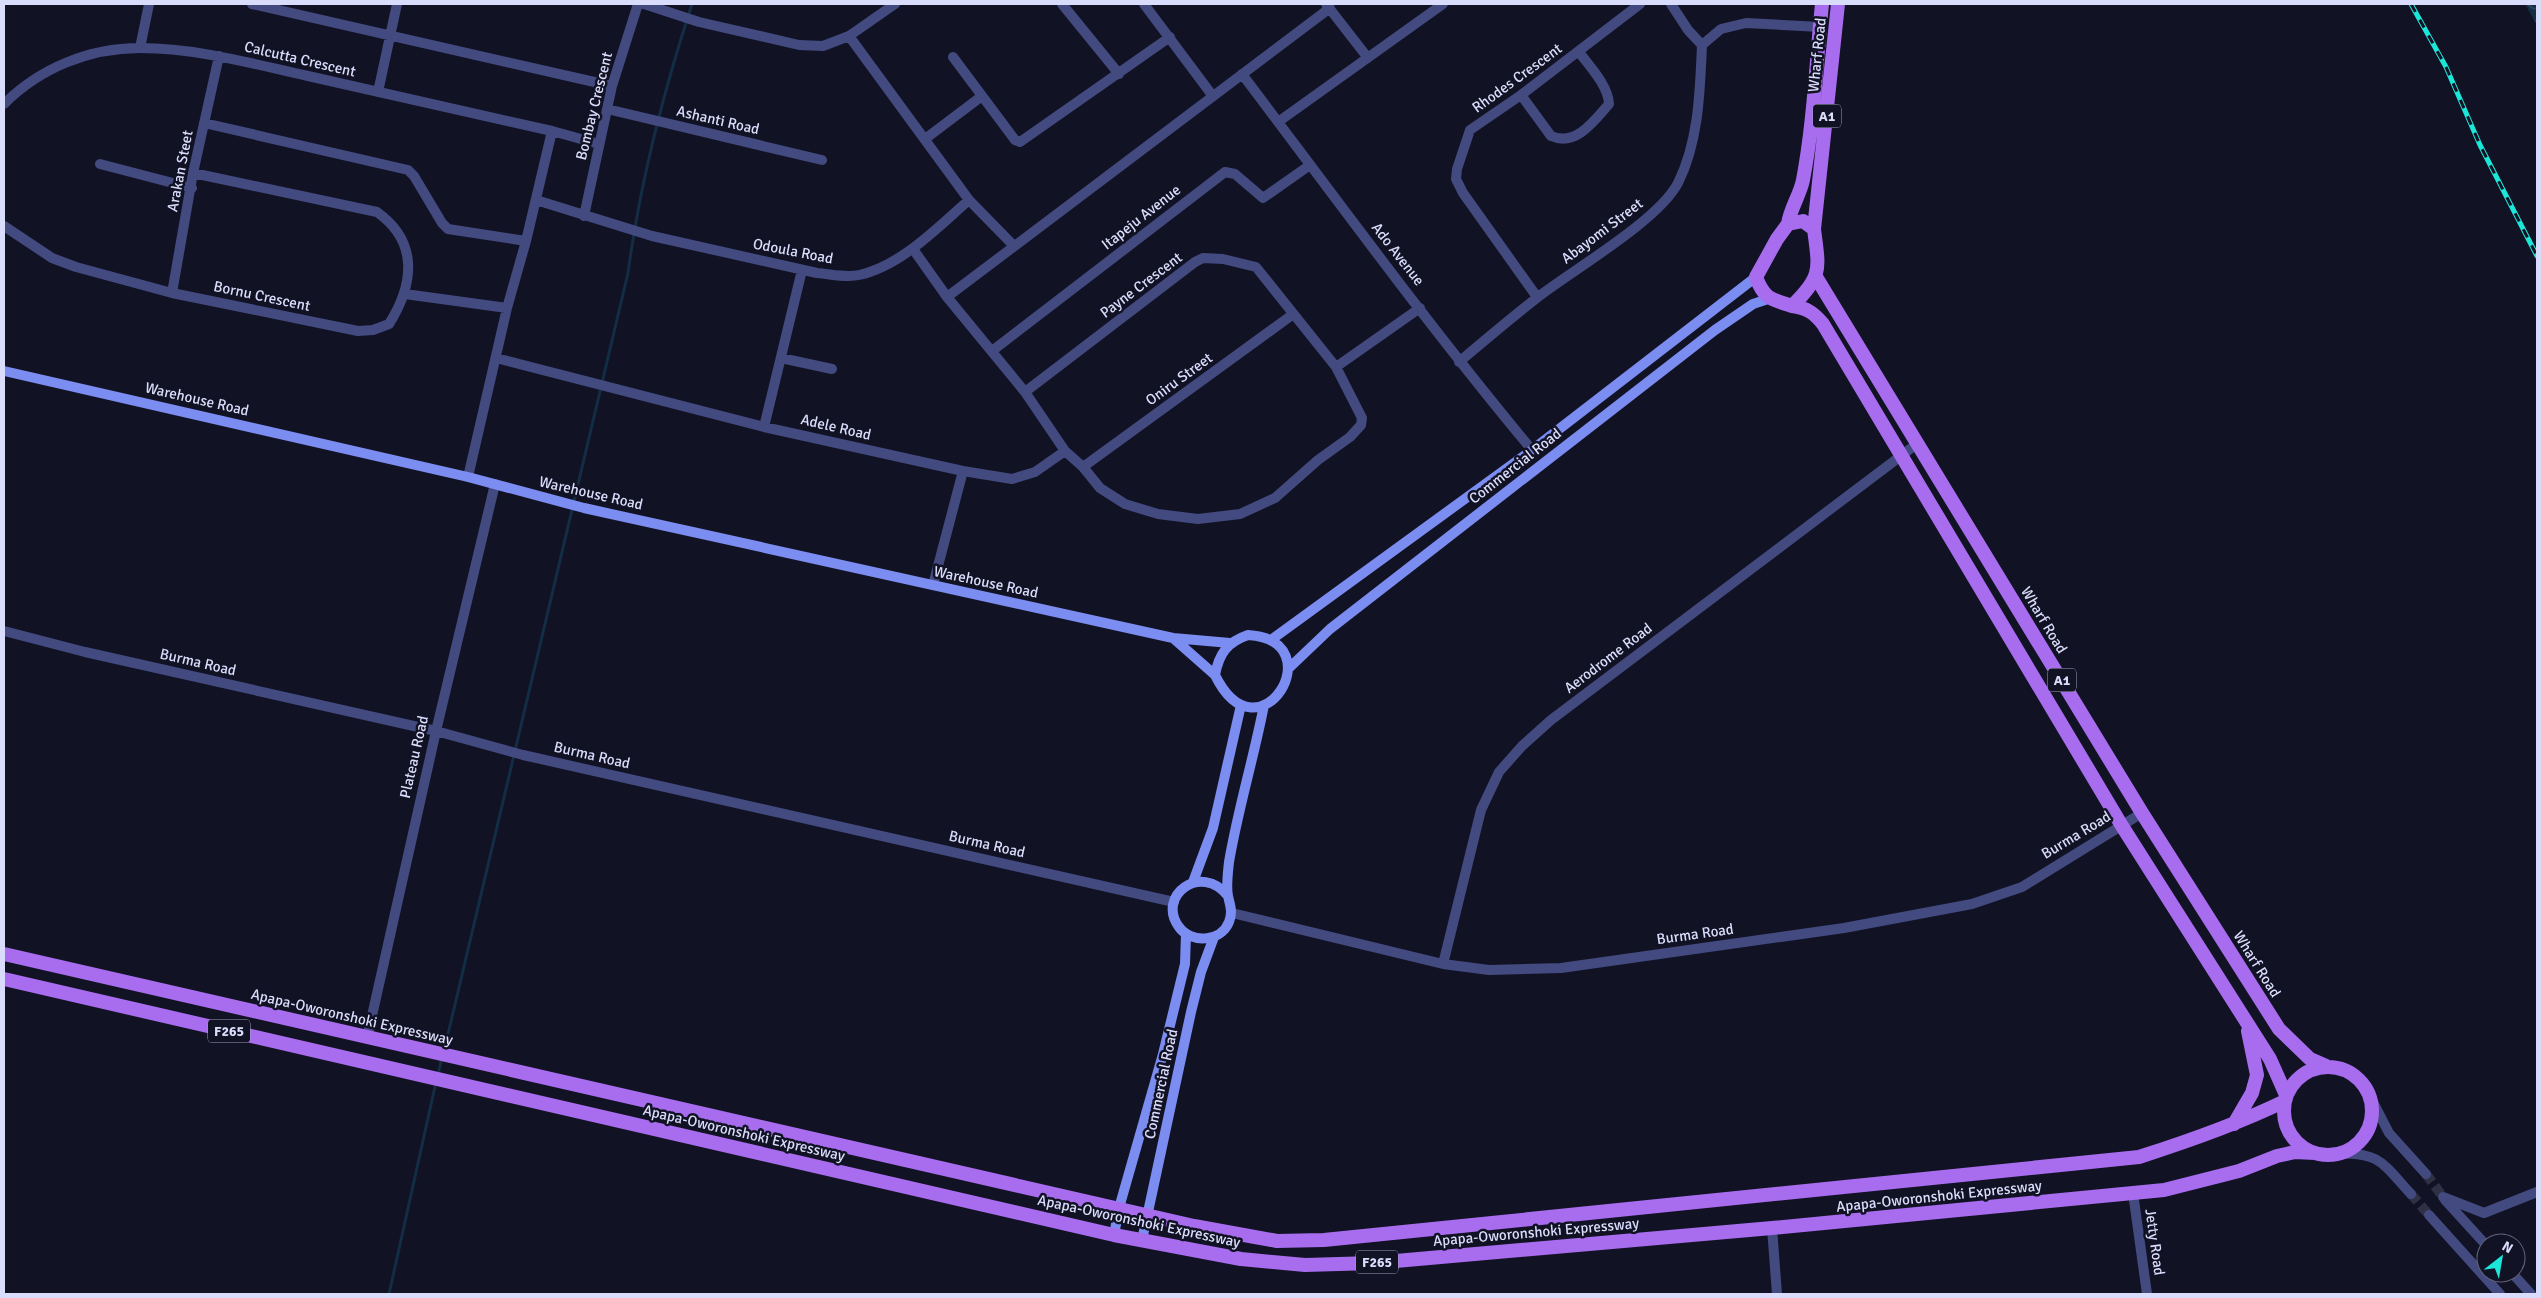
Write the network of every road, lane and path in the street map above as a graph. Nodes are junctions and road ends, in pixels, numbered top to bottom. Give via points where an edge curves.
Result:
1 (149, 4) edge
2 (252, 4) edge
3 (397, 4) edge
4 (638, 4) edge
5 (644, 4) edge
6 (895, 4) edge
7 (1062, 4) edge
8 (1144, 4) edge
9 (1442, 4) edge
10 (1640, 4) edge
11 (1671, 4) edge
12 (1822, 4) edge
13 (1838, 4) edge
14 (1328, 6) edge
15 (1820, 26) junction
16 (390, 35) junction
17 (849, 36) junction
18 (1170, 38) junction
19 (1702, 45) junction
20 (140, 48) junction
21 (1579, 52) junction
22 (219, 56) junction
23 (953, 57) dead end
24 (1368, 58) junction
25 (1119, 74) junction
26 (1242, 74) junction
27 (612, 86) junction
28 (378, 92) junction
29 (1212, 95) junction
30 (1521, 95) junction
31 (982, 96) junction
32 (4, 104) edge
33 (607, 109) junction
34 (1278, 122) junction
35 (204, 123) junction
36 (552, 131) junction
37 (925, 139) junction
38 (599, 144) junction
39 (822, 160) dead end
40 (100, 164) dead end
41 (1310, 165) junction
42 (193, 173) junction
43 (192, 188) junction
44 (536, 200) junction
45 (969, 200) junction
46 (584, 216) junction
47 (1788, 224) junction
48 (4, 226) edge
49 (1814, 229) junction
50 (526, 240) junction
51 (1014, 246) junction
52 (913, 249) junction
53 (802, 270) junction
54 (1756, 277) junction
55 (1816, 277) junction
56 (172, 293) junction
57 (405, 294) junction
58 (947, 297) junction
59 (1537, 297) junction
60 (1768, 299) junction
61 (1792, 306) junction
62 (507, 308) junction
63 (1420, 308) junction
64 (1292, 315) junction
65 (992, 351) junction
66 (496, 358) junction
67 (781, 358) junction
68 (1459, 362) junction
69 (1336, 367) junction
70 (832, 369) dead end
71 (4, 371) edge
72 (1025, 392) junction
73 (764, 426) junction
74 (1918, 443) junction
75 (1532, 450) junction
76 (1065, 451) junction
77 (1902, 456) junction
78 (1083, 467) junction
79 (963, 471) junction
80 (468, 477) junction
81 (495, 484) junction
82 (933, 585) junction
83 (4, 631) edge
84 (1173, 638) junction
85 (1271, 640) junction
86 (1230, 643) junction
87 (1288, 668) junction
88 (1215, 676) junction
89 (1241, 705) junction
90 (1264, 705) junction
91 (436, 730) junction
92 (2142, 813) junction
93 (2122, 826) junction
94 (1193, 882) junction
95 (1228, 896) junction
96 (1174, 902) junction
97 (1232, 913) junction
98 (1186, 934) junction
99 (1214, 937) junction
100 (16, 956) edge
101 (1443, 964) junction
102 (6, 980) edge
103 (2246, 1023) junction
104 (367, 1038) junction
105 (2326, 1066) junction
106 (2286, 1098) junction
107 (2372, 1100) junction
108 (2234, 1124) junction
109 (2316, 1153) junction
110 (2337, 1154) junction
111 (2426, 1174) tunnel mouth
112 (2537, 1192) edge
113 (2133, 1193) junction
114 (2411, 1194) tunnel mouth
115 (1119, 1208) junction
116 (2429, 1215) tunnel mouth
117 (1149, 1216) junction
118 (1772, 1228) junction
119 (2476, 1234) edge
120 (1114, 1235) junction
121 (1142, 1240) junction
122 (2521, 1283) edge
123 (1777, 1294) edge
124 (2147, 1294) edge
125 (2500, 1294) edge
126 (2531, 1294) edge

1 - 20 street
2 - 16 street
3 - 16 street
4 - 27 street, Bombay Crescent
5 - 17 street via 683,18 799,45 823,46
6 - 17 street
7 - 25 street
8 - 18 street
9 - 24 street
10 - 21 street, Rhodes Crescent
11 - 19 street
12 - 15 main road, Wharf Road / A1
13 - 49 main road, Wharf Road / A1
14 - 24 street
14 - 26 street
15 - 19 street via 1746,22 1721,29
15 - 47 main road, Wharf Road / A1 via 1814,110 1802,183
16 - 27 street
16 - 28 street
17 - 37 street
18 - 25 street
18 - 29 street
19 - 59 street, Abayomi Street via 1691,146 1678,184 1652,215
20 - 22 street, Calcutta Crescent
20 - 32 street, Calcutta Crescent via 91,54 59,65 34,78
21 - 30 street, Rhodes Crescent
21 - 30 street via 1609,98 1609,104 1591,125 1569,140 1559,140 1551,136
22 - 28 street, Calcutta Crescent
22 - 35 street, Arakan Steet
23 - 31 street
24 - 34 street
25 - 31 street via 1020,142 1015,140
26 - 29 street
26 - 34 street, Ado Avenue
27 - 33 street, Bombay Crescent
28 - 36 street, Calcutta Crescent
29 - 51 street
30 - 59 street, Rhodes Crescent via 1470,130 1456,179
31 - 37 street
33 - 38 street, Bombay Crescent
33 - 39 street, Ashanti Road
34 - 41 street, Ado Avenue
35 - 42 street, Arakan Steet
35 - 50 street via 408,170 448,229
36 - 38 street, Calcutta Crescent
36 - 44 street
37 - 45 street
38 - 46 street, Bombay Crescent
40 - 43 street
41 - 63 street, Ado Avenue
41 - 65 street, Itapeju Avenue via 1263,198 1235,174 1225,172
42 - 43 street, Arakan Steet
42 - 57 street, Bornu Crescent via 377,212 390,221 407,250 410,268
43 - 56 street, Arakan Steet
44 - 46 street, Odoula Road
44 - 50 street
45 - 51 street
45 - 52 street, Odoula Road
46 - 53 street, Odoula Road via 652,236
47 - 49 main road via 1803,221
47 - 54 main road, Wharf Road
48 - 56 street, Bornu Crescent via 52,258
49 - 55 main road, Wharf Road via 1819,268
50 - 62 street
51 - 58 street
52 - 53 street, Odoula Road via 859,275
52 - 58 street
53 - 67 street
54 - 60 main road
54 - 75 main road, Commercial Road
55 - 61 main road
55 - 74 main road, Wharf Road / A1
56 - 57 street, Bornu Crescent via 358,331 389,324
57 - 62 street
58 - 65 street
59 - 68 street, Abayomi Street
60 - 61 main road
60 - 87 main road, Commercial Road via 1753,304 1715,330 1330,628
61 - 77 main road, A1 via 1813,313 1823,324
62 - 66 street
63 - 68 street, Ado Avenue
63 - 69 street
64 - 69 street, Payne Crescent
64 - 72 street, Payne Crescent via 1256,267 1223,258 1203,258
64 - 78 street, Oniru Street
65 - 72 street
66 - 73 street, Adele Road
66 - 80 street
67 - 70 street
67 - 73 street
68 - 75 street, Ado Avenue
69 - 78 street, Payne Crescent via 1359,410 1361,426 1275,498 1240,514 1198,519 1158,514 1125,504 1100,488
71 - 80 main road, Warehouse Road
72 - 76 street
73 - 79 street, Adele Road
74 - 77 street, Aerodrome Road
74 - 92 main road, Wharf Road / A1
75 - 85 main road, Commercial Road
76 - 78 street
76 - 79 street, Adele Road via 1025,477 1012,479
77 - 93 main road, A1
77 - 101 street, Aerodrome Road via 1551,720 1522,746 1499,772 1481,810
79 - 82 street
80 - 81 main road, Warehouse Road
81 - 82 main road, Warehouse Road via 584,508
81 - 91 street, Plateau Road
82 - 84 main road, Warehouse Road
83 - 91 street, Burma Road
84 - 86 main road, Warehouse Road
84 - 88 main road, Warehouse Road
85 - 86 main road via 1248,636
85 - 87 main road via 1283,652
86 - 88 main road via 1220,656
87 - 90 main road via 1283,691
88 - 89 main road via 1222,690
89 - 90 main road
89 - 94 main road via 1213,828
90 - 95 main road via 1229,863
91 - 96 street, Burma Road via 523,755
91 - 104 street, Plateau Road
92 - 93 street, Burma Road
92 - 105 main road, Wharf Road / A1 via 2279,1030 2310,1059
93 - 101 street, Burma Road via 2022,887 1972,904 1844,928 1561,968 1489,970
93 - 103 main road, A1
94 - 95 main road via 1213,882
94 - 96 main road via 1182,888
95 - 97 main road
96 - 98 main road via 1174,917
97 - 99 main road via 1229,923
97 - 101 street, Burma Road
98 - 99 main road via 1195,938
98 - 115 main road, Commercial Road via 1185,964 1163,1054
99 - 117 main road, Commercial Road via 1191,1012
100 - 104 main road, Apapa-Oworonshoki Expressway / F265
102 - 120 main road, Apapa-Oworonshoki Expressway / F265
103 - 106 main road, A1 via 2270,1060
103 - 108 main road via 2257,1075 2252,1093
104 - 115 main road, Apapa-Oworonshoki Expressway / F265
105 - 106 main road via 2309,1070 2295,1081
105 - 107 main road via 2338,1067 2361,1080
106 - 108 main road, Apapa-Oworonshoki Expressway / F265
106 - 109 main road via 2284,1114 2287,1127 2304,1148
107 - 110 main road via 2370,1128 2351,1149
107 - 111 street via 2389,1133
108 - 117 main road, Apapa-Oworonshoki Expressway / F265 via 2139,1157 1324,1240 1277,1241
109 - 110 main road
109 - 113 main road, Apapa-Oworonshoki Expressway / F265 via 2295,1152 2276,1156 2239,1171 2164,1190
110 - 114 street via 2359,1153 2374,1157
112 - 119 street via 2484,1213 2443,1197
113 - 118 main road, Apapa-Oworonshoki Expressway / F265
113 - 124 street, Jetty Road
115 - 117 main road, Apapa-Oworonshoki Expressway / F265
115 - 120 main road, Commercial Road
116 - 125 street
117 - 121 main road, Commercial Road
118 - 121 main road, Apapa-Oworonshoki Expressway / F265 via 1373,1263 1305,1265 1241,1259
118 - 123 street
120 - 121 main road, Apapa-Oworonshoki Expressway / F265
122 - 126 street

